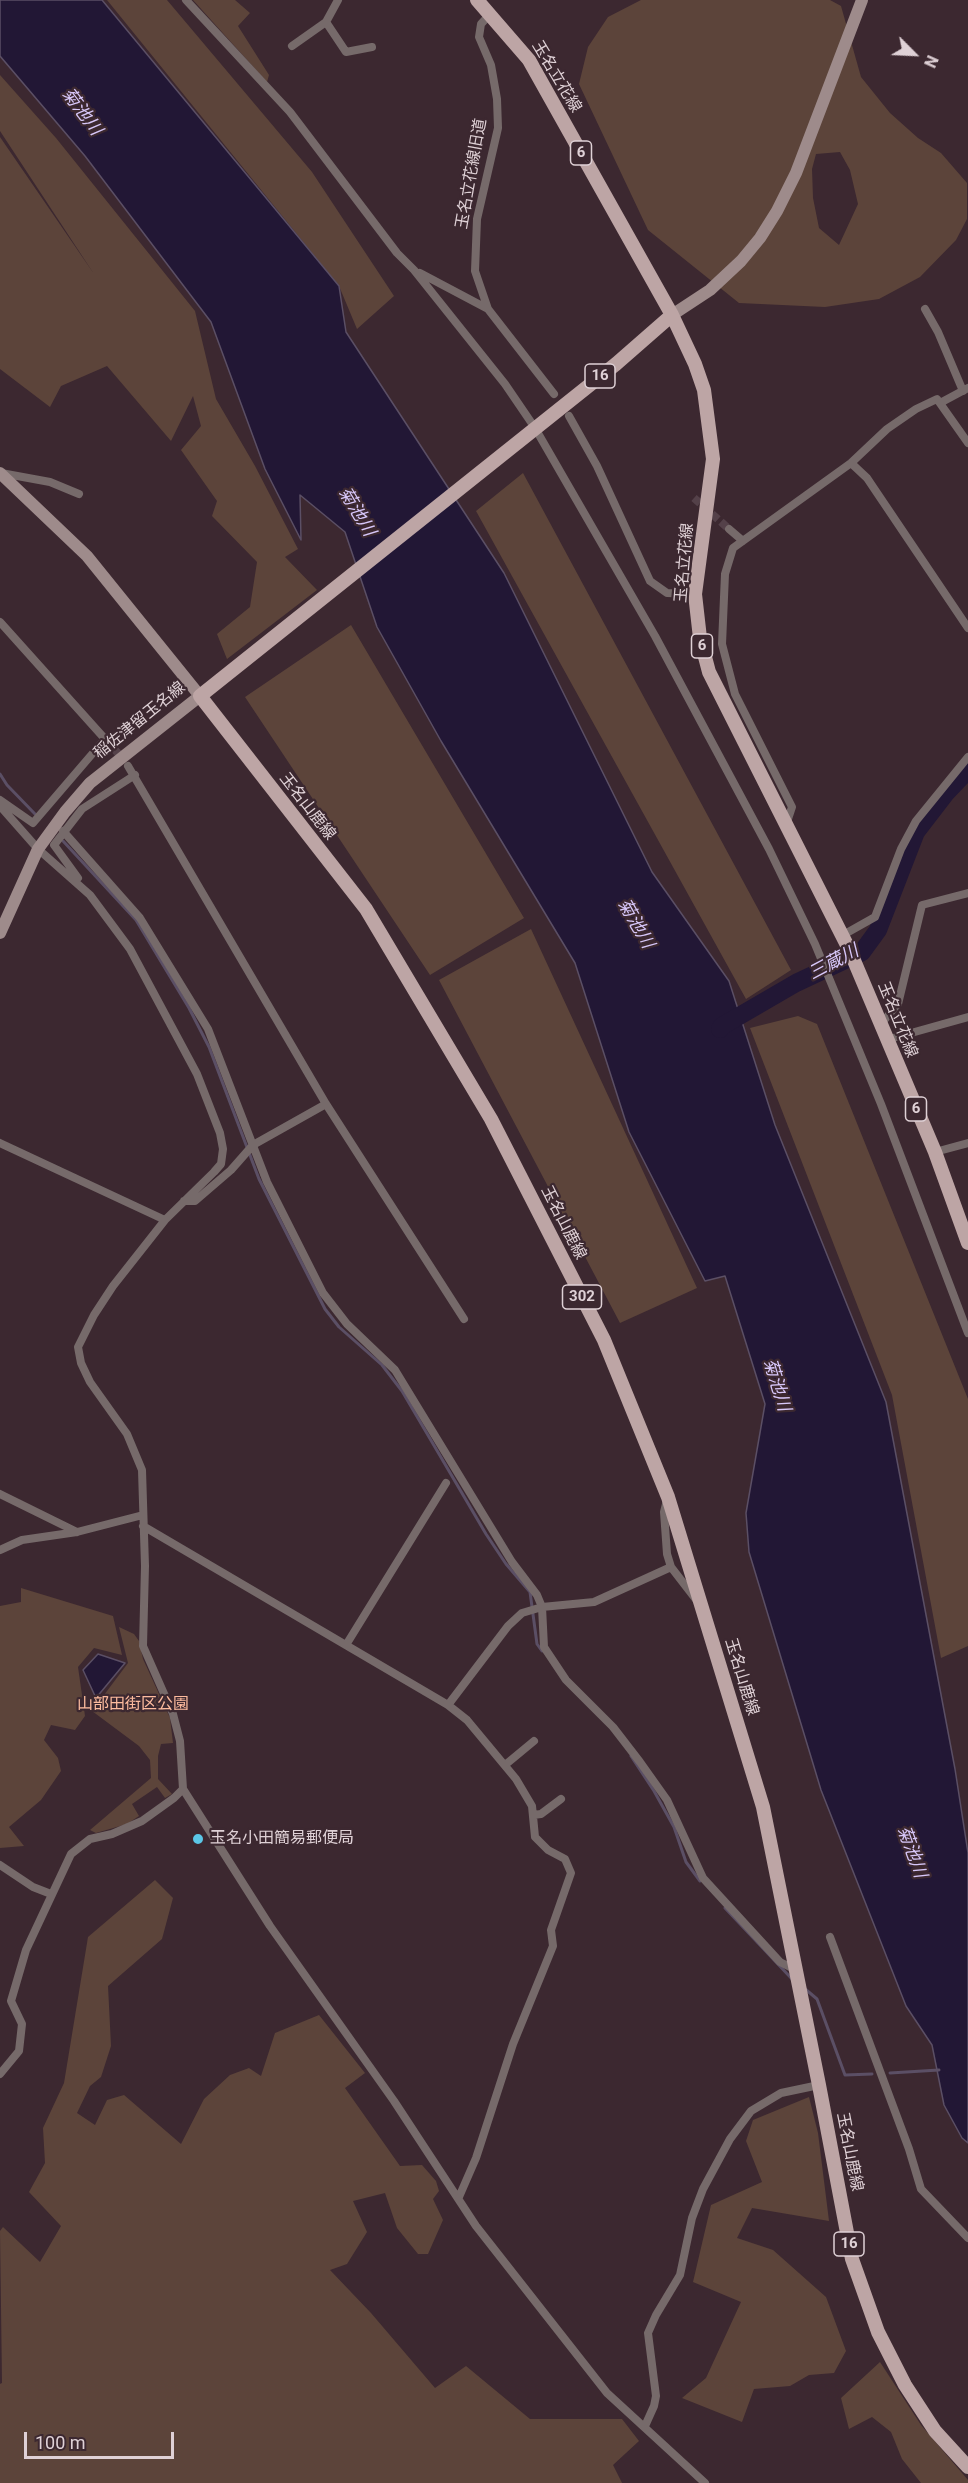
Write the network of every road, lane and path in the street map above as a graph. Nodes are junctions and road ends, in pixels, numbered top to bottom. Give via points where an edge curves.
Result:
1 (186, 0) edge
2 (338, 0) edge
3 (477, 0) edge
4 (861, 0) edge
5 (491, 13) junction
6 (326, 22) junction
7 (292, 46) dead end
8 (372, 47) dead end
9 (414, 270) junction
10 (488, 309) junction
11 (925, 309) dead end
12 (672, 315) junction
13 (965, 390) edge
14 (554, 394) dead end
15 (940, 403) junction
16 (569, 416) dead end
17 (530, 431) junction
18 (968, 442) edge
19 (851, 463) junction
20 (0, 473) edge
21 (79, 494) dead end
22 (729, 529) tunnel mouth
23 (743, 541) junction
24 (695, 594) junction
25 (0, 622) edge
26 (968, 628) edge
27 (200, 696) junction
28 (968, 757) edge
29 (128, 766) tunnel mouth
30 (135, 775) junction
31 (0, 800) edge
32 (0, 806) edge
33 (787, 822) junction
34 (63, 831) junction
35 (38, 849) junction
36 (968, 893) edge
37 (90, 895) junction
38 (0, 933) edge
39 (843, 935) junction
40 (968, 1017) edge
41 (880, 1025) junction
42 (886, 1040) junction
43 (326, 1104) junction
44 (0, 1143) edge
45 (968, 1143) edge
46 (253, 1145) junction
47 (935, 1152) junction
48 (184, 1201) junction
49 (165, 1220) junction
50 (968, 1243) edge
51 (464, 1319) dead end
52 (968, 1334) edge
53 (446, 1483) dead end
54 (0, 1494) edge
55 (668, 1497) junction
56 (143, 1515) junction
57 (143, 1526) junction
58 (77, 1532) junction
59 (0, 1550) edge
60 (671, 1567) junction
61 (542, 1607) junction
62 (702, 1607) junction
63 (346, 1645) junction
64 (448, 1705) junction
65 (534, 1741) dead end
66 (505, 1766) junction
67 (183, 1788) junction
68 (561, 1799) dead end
69 (533, 1815) junction
70 (0, 1864) edge
71 (51, 1894) junction
72 (830, 1937) dead end
73 (797, 1973) junction
74 (0, 2074) edge
75 (819, 2085) junction
76 (459, 2197) junction
77 (968, 2238) edge
78 (645, 2426) junction
79 (968, 2467) edge
80 (705, 2483) edge

1 - 9 street via 290,112
2 - 6 street
3 - 5 main road, 玉名立花線 / 6
4 - 12 main road via 800,162 777,210 741,261 710,290
5 - 10 street, 玉名立花線旧道 via 481,24 479,37 491,65 498,128 475,244 475,271
5 - 12 main road, 玉名立花線 / 6 via 529,60
6 - 7 street
6 - 8 street via 346,52
9 - 10 street
9 - 17 street via 505,384
10 - 14 street, 玉名立花線旧道
11 - 13 street
12 - 17 main road, 16
12 - 24 main road, 玉名立花線 / 6 via 704,390 713,459
13 - 15 street
15 - 18 street
15 - 19 street via 937,399 916,409 887,429
16 - 24 street via 597,466 650,581 667,593
17 - 27 main road, 16
17 - 52 street via 655,636 769,849 821,959 881,1104
19 - 23 street
19 - 26 street via 867,478
20 - 21 street via 50,482
20 - 27 main road, 稲佐津留玉名線 / 302 via 87,556
22 - 23 street
23 - 33 street via 733,548 725,574 722,644 735,694 792,807
24 - 33 main road, 玉名立花線 / 6 via 699,638 709,672
25 - 31 street via 105,739 33,823
27 - 35 main road, 稲佐津留玉名線 via 90,783
27 - 55 main road, 玉名山鹿線 / 302 via 366,909 491,1119 604,1340
28 - 39 street via 916,821 875,917
29 - 30 street
30 - 34 street via 82,809
30 - 43 street
32 - 35 street
33 - 39 main road, 玉名立花線 / 6
34 - 37 street via 54,845
34 - 46 street via 140,918 202,1019
35 - 37 street
35 - 38 main road, 稲佐津留玉名線
36 - 41 street via 922,905 898,1004
37 - 48 street via 152,986 197,1074 220,1133 221,1164
39 - 41 main road, 玉名立花線 / 6
40 - 42 street
41 - 42 main road, 玉名立花線 / 6
42 - 47 main road, 玉名立花線 / 6
43 - 46 street
43 - 51 street
44 - 49 street
45 - 47 street
46 - 48 street via 195,1201
46 - 61 street via 267,1182 323,1293 347,1324 395,1371
47 - 50 main road, 玉名立花線 / 6
48 - 49 street
49 - 56 street via 113,1286 78,1347 90,1382 135,1450 142,1470
53 - 63 street
54 - 58 street
55 - 60 street via 664,1512
55 - 62 main road, 玉名山鹿線 / 302
56 - 57 street
56 - 58 street
57 - 63 street
57 - 67 street via 143,1646 173,1714 180,1741
58 - 59 street via 22,1539
60 - 61 street via 594,1602
60 - 62 street
61 - 64 street via 522,1612 508,1626
61 - 73 street via 544,1647 566,1680 613,1727 667,1800 703,1878 780,1962
62 - 73 main road, 玉名山鹿線 / 302 via 763,1807
63 - 64 street
64 - 66 street via 467,1720
65 - 66 street
66 - 69 street via 532,1806
67 - 71 street via 142,1821 90,1839 71,1854
67 - 76 street via 270,1926
68 - 69 street via 541,1814
69 - 76 street via 535,1837 565,1859 571,1873 551,1930 553,1946 513,2044 476,2158
70 - 71 street via 33,1887
71 - 74 street via 26,1950 11,2001 22,2024 19,2051
72 - 77 street via 921,2188
73 - 75 main road, 玉名山鹿線 / 16
75 - 78 street via 781,2093 751,2111 730,2139 703,2189 692,2218 680,2275 648,2333 657,2396
75 - 79 main road, 玉名山鹿線 / 16 via 852,2259 878,2332 905,2385 935,2431
76 - 78 street via 476,2226 607,2392
78 - 80 street

